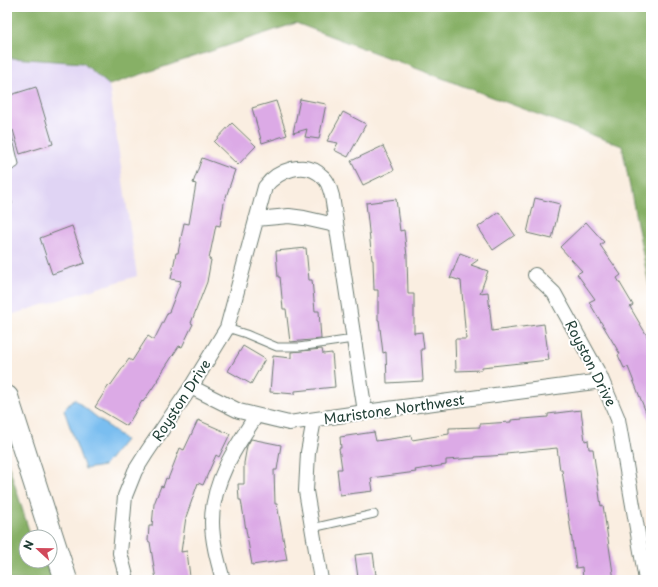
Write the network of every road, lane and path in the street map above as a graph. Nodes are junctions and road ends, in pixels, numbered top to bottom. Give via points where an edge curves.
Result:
1 (7, 132) edge
2 (7, 168) edge
3 (256, 219) junction
4 (335, 225) junction
5 (535, 275) dead end
6 (227, 328) junction
7 (353, 340) junction
8 (602, 381) junction
9 (191, 387) junction
10 (7, 397) edge
11 (365, 412) junction
12 (256, 416) junction
13 (314, 420) junction
14 (374, 514) dead end
15 (312, 528) junction
16 (66, 580) edge
17 (127, 580) edge
18 (223, 580) edge
19 (321, 580) edge
20 (646, 580) edge

1 - 2 lane via 15,164
3 - 4 street via 288,216
3 - 4 street, Royston Drive via 265,187 271,179 297,168 310,168 317,171 328,183
3 - 6 street, Royston Drive
4 - 7 street, Royston Drive
5 - 8 street, Royston Drive via 554,292
6 - 7 lane via 286,348
6 - 9 street, Royston Drive
7 - 11 street, Royston Drive
8 - 11 street, Maristone Northwest
8 - 20 street, Royston Drive via 618,419
9 - 12 street, Maristone Northwest via 238,411
9 - 17 street, Royston Drive via 135,471 125,496 120,553
10 - 16 main road
11 - 13 street, Maristone Northwest
12 - 13 street, Maristone Northwest via 289,423
12 - 18 street via 233,452 214,495 212,523
13 - 15 street via 306,477
14 - 15 lane
15 - 19 street

